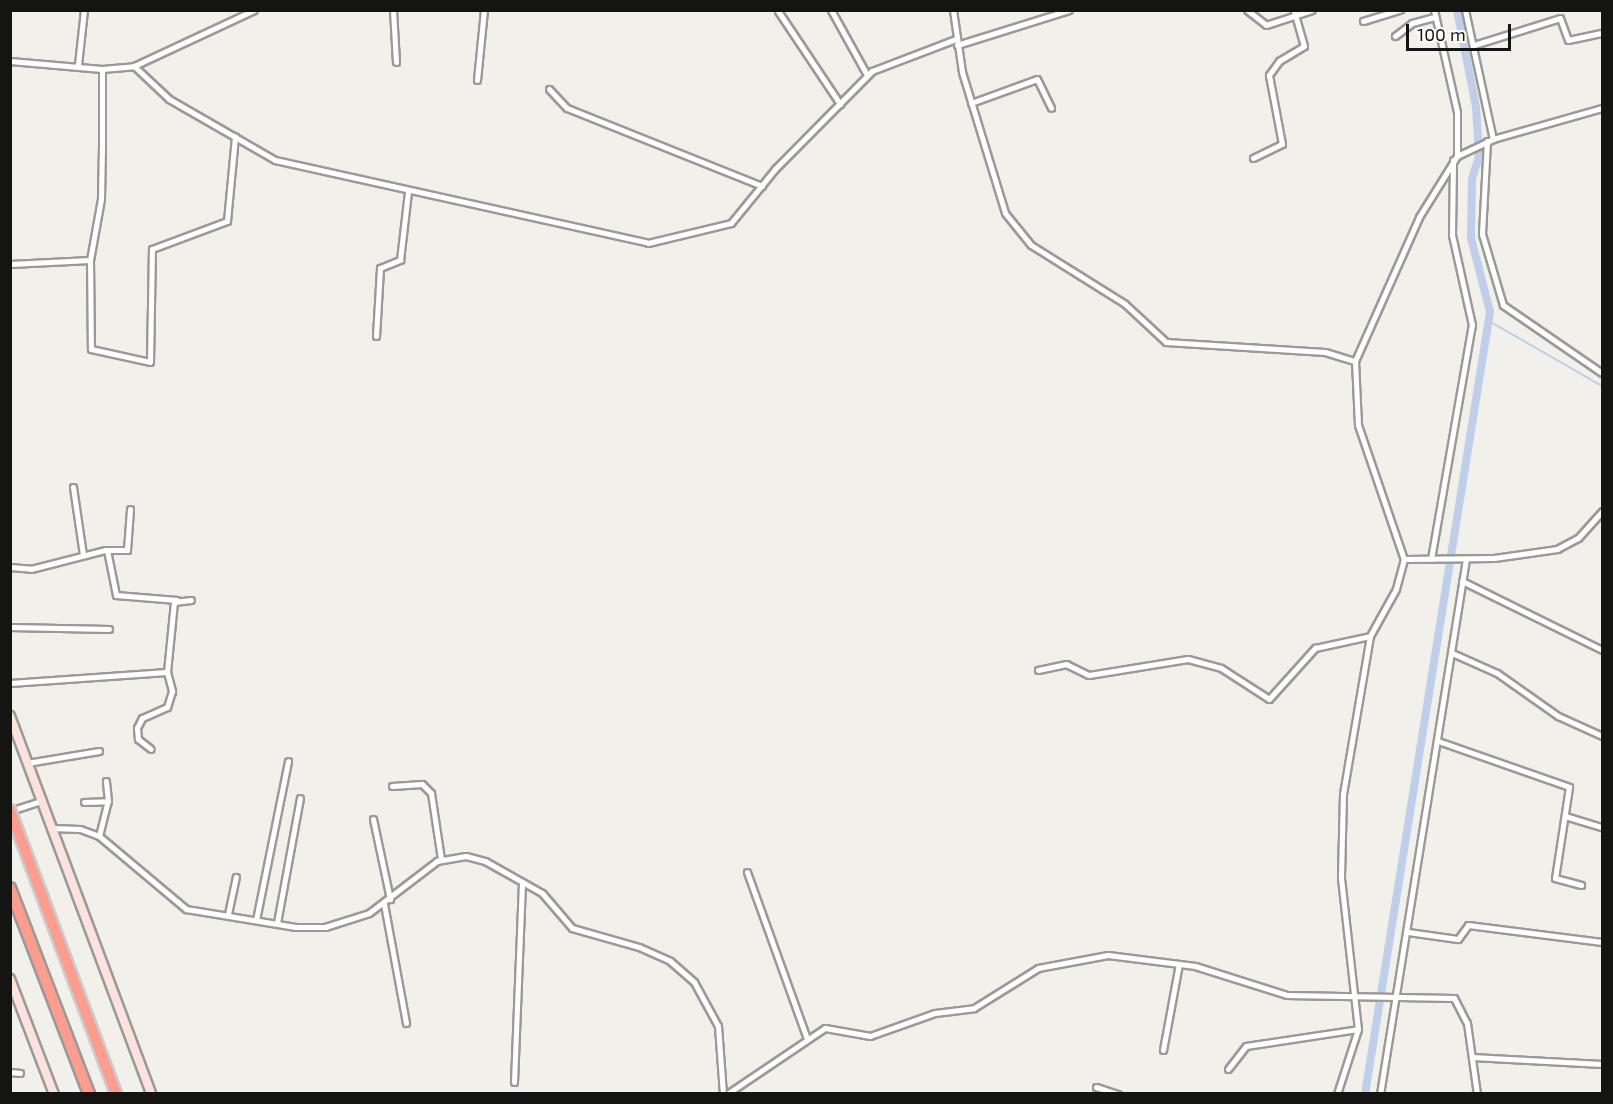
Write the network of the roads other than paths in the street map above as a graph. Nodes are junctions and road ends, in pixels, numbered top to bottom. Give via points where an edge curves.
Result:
1 (84, 10) edge
2 (254, 10) edge
3 (393, 10) edge
4 (484, 10) edge
5 (831, 10) edge
6 (953, 10) edge
7 (1069, 10) edge
8 (1247, 10) edge
9 (1312, 10) edge
10 (1400, 10) edge
11 (1465, 10) edge
12 (778, 11) edge
13 (1295, 14) edge
14 (1434, 14) edge
15 (1363, 21) dead end
16 (1602, 33) edge
17 (1395, 36) dead end
18 (956, 42) junction
19 (1474, 45) junction
20 (10, 61) edge
21 (396, 62) dead end
22 (78, 65) junction
23 (134, 66) junction
24 (102, 69) junction
25 (867, 75) junction
26 (477, 80) dead end
27 (549, 89) dead end
28 (971, 103) junction
29 (840, 104) junction
30 (1051, 108) dead end
31 (1602, 108) edge
32 (235, 136) junction
33 (1487, 141) junction
34 (1458, 156) junction
35 (1253, 158) dead end
36 (762, 186) junction
37 (408, 192) junction
38 (90, 260) junction
39 (10, 264) edge
40 (376, 336) dead end
41 (1355, 361) junction
42 (1602, 374) edge
43 (73, 487) dead end
44 (130, 510) dead end
45 (1602, 511) edge
46 (107, 550) junction
47 (83, 555) junction
48 (1404, 559) junction
49 (1434, 559) junction
50 (1466, 559) junction
51 (10, 567) edge
52 (1462, 581) junction
53 (177, 600) junction
54 (191, 600) dead end
55 (10, 627) edge
56 (109, 629) dead end
57 (1370, 636) junction
58 (1602, 650) edge
59 (1452, 653) junction
60 (1038, 670) dead end
61 (167, 672) junction
62 (10, 683) edge
63 (10, 716) edge
64 (1602, 736) edge
65 (1438, 741) junction
66 (151, 749) dead end
67 (99, 751) dead end
68 (288, 761) dead end
69 (27, 763) junction
70 (106, 781) dead end
71 (392, 786) dead end
72 (300, 798) dead end
73 (40, 801) junction
74 (108, 801) junction
75 (84, 802) dead end
76 (10, 811) edge
77 (1565, 816) junction
78 (373, 819) dead end
79 (1602, 827) edge
80 (49, 828) junction
81 (99, 836) junction
82 (441, 860) junction
83 (747, 872) dead end
84 (236, 877) dead end
85 (522, 882) junction
86 (1581, 885) dead end
87 (10, 888) edge
88 (390, 899) junction
89 (384, 904) junction
90 (228, 914) junction
91 (256, 920) junction
92 (277, 923) junction
93 (1408, 932) junction
94 (1602, 942) edge
95 (1179, 963) junction
96 (10, 979) edge
97 (1396, 998) junction
98 (1358, 999) junction
99 (406, 1023) dead end
100 (1358, 1029) junction
101 (807, 1038) junction
102 (1163, 1050) dead end
103 (1472, 1057) junction
104 (1602, 1064) edge
105 (1228, 1069) dead end
106 (10, 1072) edge
107 (20, 1073) dead end
108 (514, 1082) dead end
109 (1096, 1087) dead end
110 (54, 1094) edge
111 (89, 1094) edge
112 (117, 1094) edge
113 (150, 1094) edge
114 (725, 1094) edge
115 (1118, 1094) edge
116 (1337, 1094) edge
117 (1380, 1094) edge
118 (1477, 1094) edge

1 - 22 street
2 - 23 street
3 - 21 street
4 - 26 street
5 - 25 street
6 - 18 street
7 - 18 street
8 - 13 street via 1266,25
9 - 13 street
10 - 15 street
11 - 19 street
12 - 29 street
13 - 35 street via 1304,46 1279,61 1269,75 1282,144
14 - 17 street
14 - 34 street via 1457,112
16 - 19 street via 1568,40 1560,18
18 - 25 street via 881,64
18 - 28 street
19 - 33 street
20 - 22 street
22 - 24 street
23 - 24 street
23 - 32 street via 170,99
24 - 38 street via 101,199
25 - 29 street
27 - 36 street via 567,108
28 - 30 street via 1037,79
28 - 41 street via 1005,213 1020,234 1048,258 1125,304 1166,342 1325,352
29 - 36 street
31 - 33 street
32 - 37 street via 275,160
32 - 38 street via 227,221 152,249 150,362 91,350
33 - 34 street
33 - 42 street via 1482,234 1503,305
34 - 41 street via 1419,217
34 - 49 street via 1452,235 1472,325
36 - 37 street via 731,224 648,243
37 - 40 street via 400,260 380,268
38 - 39 street
41 - 48 street via 1358,425
43 - 47 street
44 - 46 street via 130,548
45 - 50 street via 1568,546
46 - 47 street
46 - 53 street via 116,595
47 - 51 street via 46,566
48 - 49 street
48 - 57 street via 1396,589
49 - 50 street
50 - 52 street
52 - 58 street
52 - 59 street
53 - 54 street
53 - 61 street
55 - 56 street
57 - 60 street via 1315,648 1269,699 1221,668 1188,659 1089,675 1066,664
57 - 98 street via 1340,824
59 - 64 street via 1497,673 1558,716
59 - 65 street
61 - 62 street via 118,671
61 - 66 street via 172,692 167,707 142,718 137,728 138,739
63 - 69 main road
65 - 77 street via 1565,784 1570,791
65 - 93 street
67 - 69 street
68 - 91 street
69 - 73 main road
70 - 74 street
71 - 82 street via 422,784 431,793
72 - 92 street
73 - 76 street
73 - 80 main road
74 - 75 street
74 - 81 street
76 - 112 highway, bridge
77 - 79 street
77 - 86 street via 1555,878
78 - 88 street
80 - 81 street via 80,829
80 - 113 main road
81 - 90 street via 178,906
82 - 85 street via 476,857
82 - 88 street
83 - 101 street
84 - 90 street
85 - 108 street
85 - 114 street via 551,900 572,928 648,951 694,982 718,1026
87 - 111 highway
88 - 89 street
89 - 92 street via 326,927
89 - 99 street
90 - 91 street
91 - 92 street
93 - 94 street via 1458,939 1468,925
93 - 97 street
95 - 98 street via 1281,993
95 - 101 street via 1087,956 1020,975 974,1008 935,1013 870,1036 835,1027
95 - 102 street
96 - 110 main road
97 - 98 street
97 - 103 street via 1454,998 1467,1023
97 - 117 street
98 - 100 street
100 - 105 street via 1246,1046
100 - 116 street
101 - 114 street
103 - 104 street
103 - 118 street
106 - 107 street
109 - 115 street

